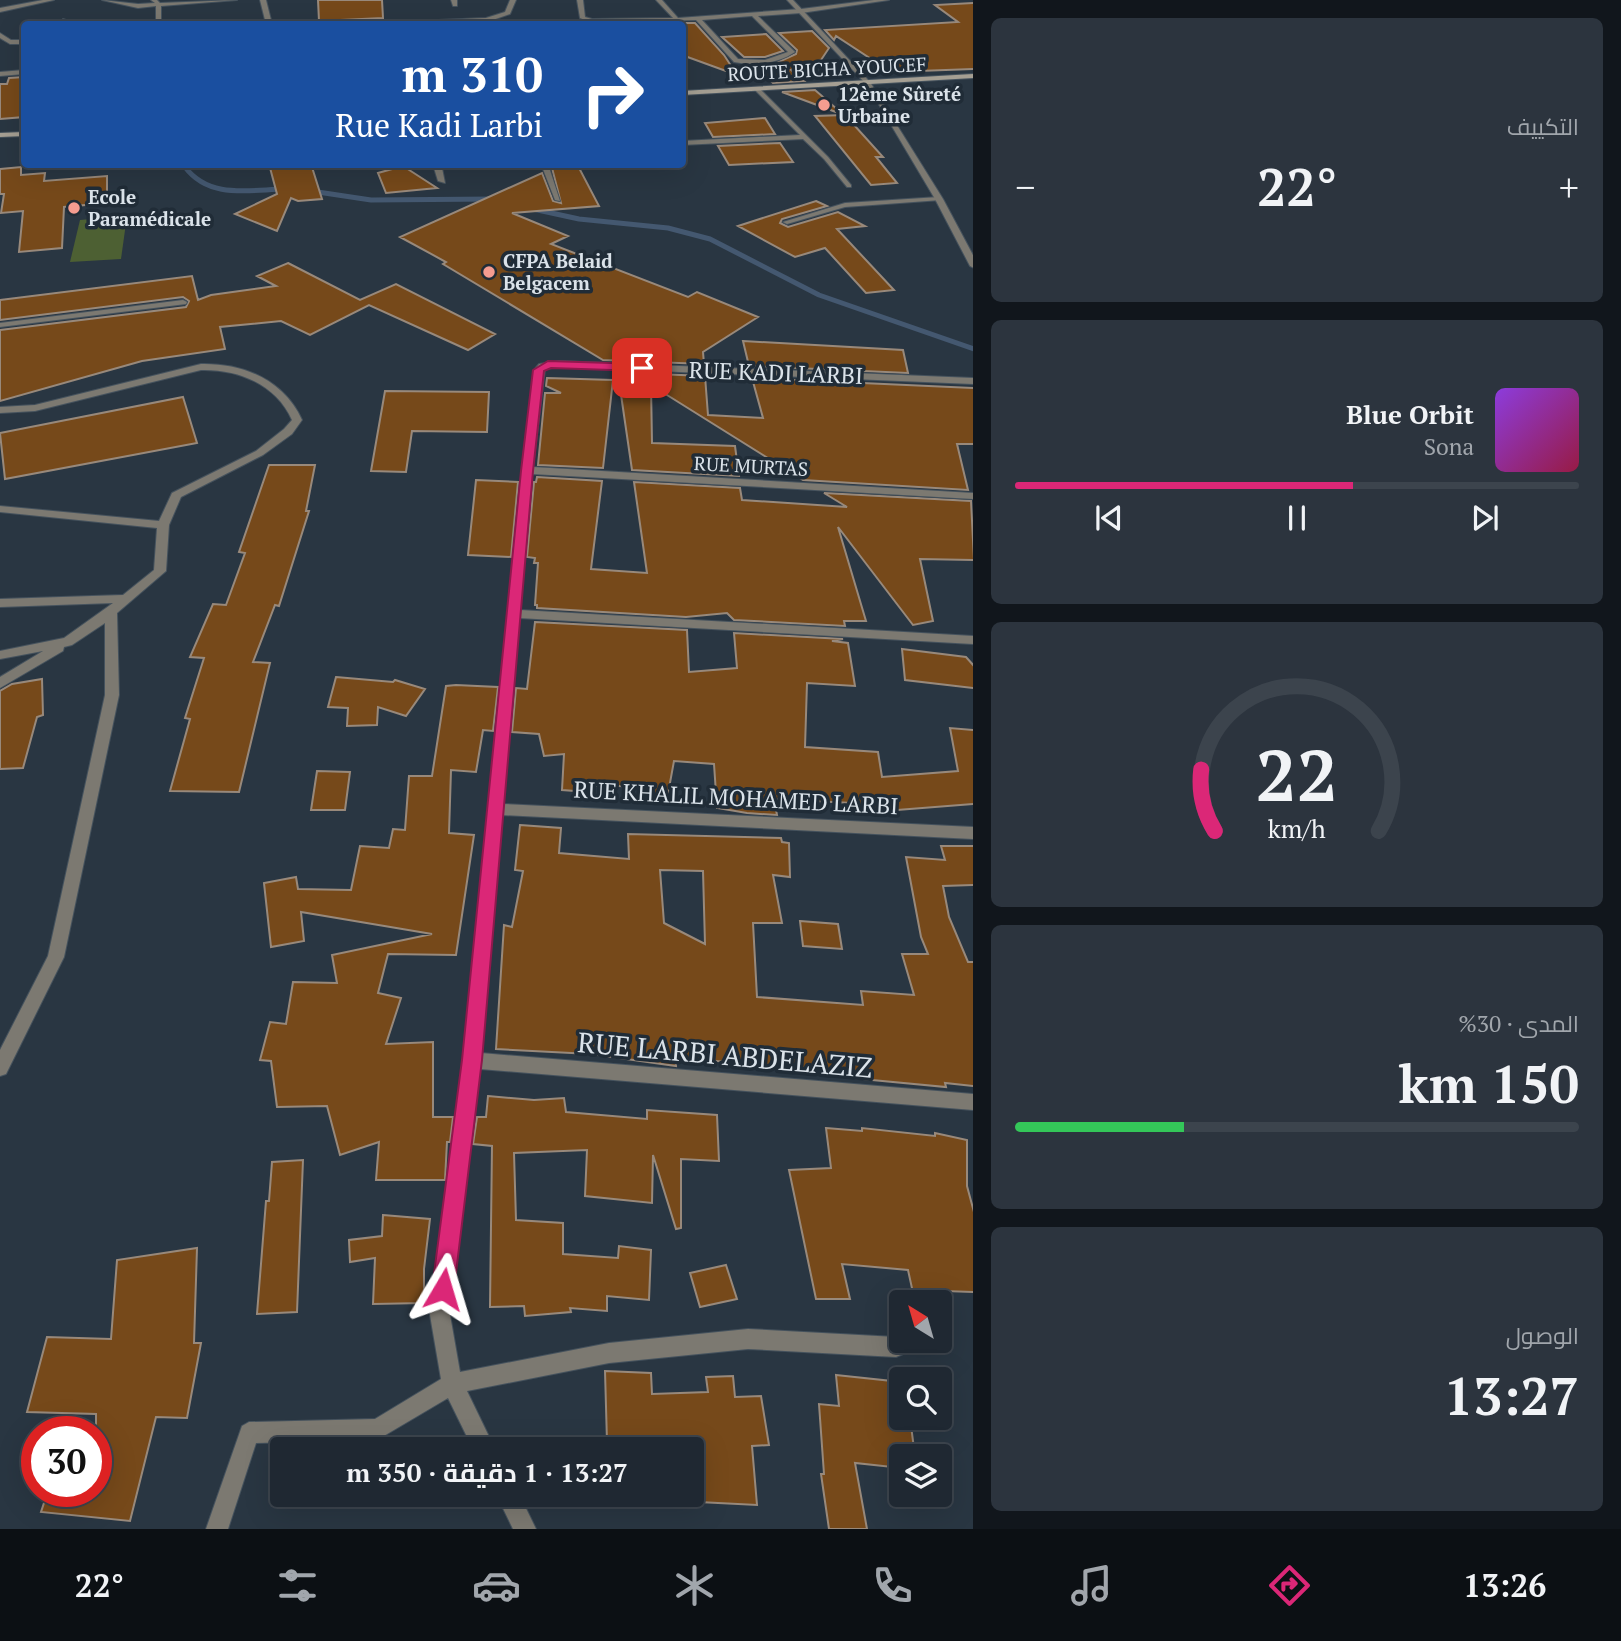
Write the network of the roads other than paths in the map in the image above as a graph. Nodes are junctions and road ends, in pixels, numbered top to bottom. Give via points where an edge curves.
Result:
1 (51, 0) edge
2 (105, 0) edge
3 (234, 0) edge
4 (263, 0) edge
5 (513, 0) edge
6 (580, 0) edge
7 (659, 0) edge
8 (790, 0) edge
9 (886, 0) edge
10 (156, 2) edge
11 (0, 10) edge
12 (801, 11) junction
13 (753, 14) junction
14 (698, 19) junction
15 (677, 20) junction
16 (159, 21) edge
17 (268, 21) edge
18 (452, 21) edge
19 (0, 35) edge
20 (21, 42) edge
21 (21, 72) edge
22 (0, 74) edge
23 (973, 76) edge
24 (867, 82) junction
25 (757, 89) junction
26 (686, 93) edge
27 (21, 134) edge
28 (0, 135) edge
29 (805, 137) junction
30 (686, 143) edge
31 (439, 168) edge
32 (546, 168) edge
33 (442, 181) dead end
34 (849, 186) dead end
35 (939, 199) junction
36 (558, 200) dead end
37 (787, 222) dead end
38 (973, 263) edge
39 (183, 302) dead end
40 (0, 325) edge
41 (973, 381) edge
42 (0, 410) edge
43 (527, 471) junction
44 (973, 496) edge
45 (0, 509) edge
46 (163, 525) junction
47 (126, 599) junction
48 (0, 603) edge
49 (111, 611) junction
50 (513, 614) junction
51 (973, 640) edge
52 (68, 642) junction
53 (0, 655) edge
54 (0, 683) edge
55 (496, 808) junction
56 (973, 833) edge
57 (472, 1060) junction
58 (0, 1068) edge
59 (973, 1102) edge
60 (889, 1347) edge
61 (452, 1384) junction
62 (478, 1437) edge
63 (514, 1507) edge
64 (217, 1529) edge
65 (525, 1529) edge

1 - 11 lane
2 - 10 lane via 138,6
3 - 10 lane
4 - 17 street
5 - 18 street via 508,13 487,20
6 - 15 lane via 583,18 592,21
7 - 15 lane
8 - 12 street
9 - 12 lane
10 - 16 lane
12 - 13 lane
12 - 24 street
13 - 14 lane
13 - 14 lane via 792,52 754,64 736,61
14 - 15 lane
19 - 20 lane
21 - 22 street
23 - 24 main road, ROUTE BICHA YOUCEF
24 - 25 main road, ROUTE BICHA YOUCEF
24 - 35 street
25 - 26 main road, ROUTE BICHA YOUCEF
25 - 29 lane
27 - 28 main road
29 - 30 lane
29 - 34 lane
31 - 33 street
32 - 36 lane
35 - 37 lane via 845,205
35 - 38 street
39 - 40 lane
41 - 43 street, RUE KADI LARBI via 548,364 539,370
42 - 46 street via 36,408 201,367 249,374 293,406 297,420 290,433 176,495
43 - 44 street, RUE MURTAS
43 - 50 street, RUE KADI LARBI
45 - 46 street
46 - 47 street via 160,571
47 - 48 street
47 - 49 street
49 - 52 street
49 - 58 street via 112,695 56,957
50 - 51 street
50 - 55 street, RUE KADI LARBI
52 - 53 street
52 - 54 street
55 - 56 street, RUE KHALIL MOHAMED LARBI
55 - 57 street, RUE KADI LARBI
57 - 59 street, RUE LARBI ABDELAZIZ
57 - 61 street, RUE KADI LARBI via 440,1315
60 - 61 street via 748,1339 609,1353
61 - 62 street, RUE KADI LARBI
61 - 64 street via 376,1429 249,1433
63 - 65 street

